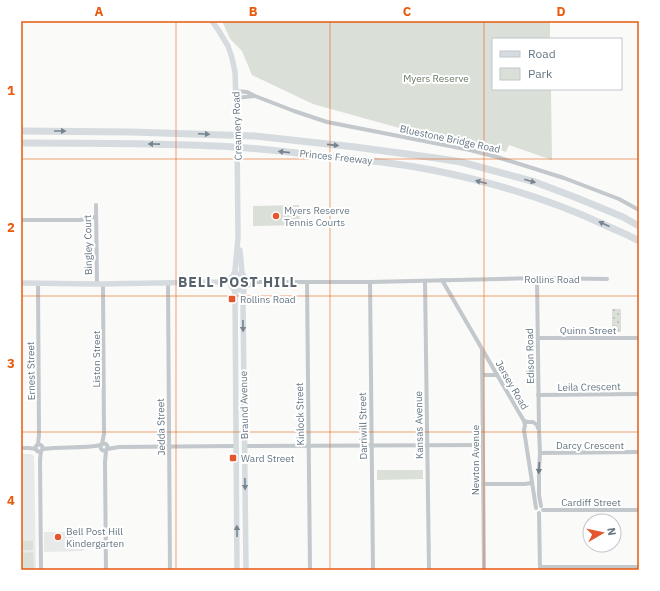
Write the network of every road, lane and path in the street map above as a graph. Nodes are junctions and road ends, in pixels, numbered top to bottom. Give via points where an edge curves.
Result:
1 (212, 21) edge
2 (236, 91) junction
3 (255, 96) junction
4 (236, 98) junction
5 (21, 131) edge
6 (21, 143) edge
7 (96, 205) dead end
8 (639, 210) edge
9 (95, 217) junction
10 (21, 220) edge
11 (639, 226) edge
12 (238, 238) junction
13 (639, 241) edge
14 (233, 276) junction
15 (244, 277) junction
16 (537, 278) junction
17 (607, 279) dead end
18 (442, 280) junction
19 (425, 281) junction
20 (220, 282) junction
21 (258, 282) junction
22 (307, 282) junction
23 (370, 282) junction
24 (21, 283) edge
25 (38, 283) junction
26 (168, 283) junction
27 (100, 284) junction
28 (233, 287) junction
29 (244, 287) junction
30 (538, 338) junction
31 (639, 338) edge
32 (482, 349) junction
33 (483, 375) junction
34 (497, 375) junction
35 (639, 394) edge
36 (538, 396) junction
37 (539, 415) junction
38 (533, 422) junction
39 (526, 423) junction
40 (539, 430) junction
41 (371, 445) junction
42 (427, 445) junction
43 (483, 445) junction
44 (236, 446) junction
45 (244, 446) junction
46 (309, 446) junction
47 (39, 447) junction
48 (104, 447) junction
49 (170, 447) junction
50 (21, 448) edge
51 (639, 452) edge
52 (540, 453) junction
53 (531, 482) junction
54 (483, 484) junction
55 (541, 509) junction
56 (639, 510) edge
57 (639, 567) edge
58 (540, 569) edge
59 (41, 570) edge
60 (106, 570) edge
61 (170, 570) edge
62 (238, 570) edge
63 (246, 570) edge
64 (310, 570) edge
65 (373, 570) edge
66 (429, 570) edge
67 (484, 570) edge

1 - 2 street, Creamery Road via 230,52
2 - 3 street, Bluestone Bridge Road
2 - 4 street, Creamery Road
3 - 4 street, Bluestone Bridge Road
3 - 8 street, Bluestone Bridge Road via 327,122 497,157 564,178 619,199
4 - 12 street, Creamery Road
5 -> 11 highway, Princes Freeway via 255,136 436,158 461,162 535,182 623,217
13 -> 6 highway, Princes Freeway via 551,202 432,170 216,146
7 - 9 street, Bingley Court
9 - 10 street via 80,220
9 - 27 street, Bingley Court
12 - 14 street, Creamery Road
12 - 15 street, Creamery Road
14 - 15 street
14 - 20 street
14 - 28 street
15 - 21 street, Rollins Road
15 - 29 street
16 - 17 street, Rollins Road
16 - 18 street, Rollins Road
16 - 30 street, Edison Road
18 - 19 street, Rollins Road
18 - 32 street, Jersey Road
19 - 23 street, Rollins Road
19 - 42 street, Kansas Avenue
20 - 26 street
20 - 28 street
21 - 22 street, Rollins Road
21 - 29 street, Rollins Road
22 - 23 street, Rollins Road
22 - 46 street, Kinlock Street
23 - 41 street, Darriwill Street
24 - 25 street
25 - 27 street
25 - 47 street, Ernest Street
26 - 27 street
26 - 49 street, Jedda Street
27 - 48 street, Liston Street
28 - 29 street
28 - 44 street, Braund Avenue
29 -> 45 street, Braund Avenue
30 - 31 street, Quinn Street
30 - 36 street, Edison Road
32 - 33 street, Newton Avenue
32 - 34 street, Jersey Road
33 - 34 street
33 - 43 street, Newton Avenue
34 - 39 street, Jersey Road
35 - 36 street, Leila Crescent
36 - 37 street, Edison Road
37 - 38 street
37 - 40 street, Edison Road
38 - 39 street
38 - 40 street
39 - 53 street, Jersey Road via 524,430
40 - 52 street, Edison Road
41 - 42 street
41 - 46 street
41 - 65 street, Darriwill Street
42 - 43 street
42 - 66 street, Kansas Avenue
43 - 54 street, Newton Avenue
44 - 45 street
44 - 49 street
62 -> 44 street, Braund Avenue
45 - 46 street
45 -> 63 street, Braund Avenue
46 - 64 street, Kinlock Street
47 - 48 street
47 - 50 street
47 - 59 street, Ernest Street
48 - 49 street
48 - 60 street, Liston Street
49 - 61 street, Jedda Street
51 - 52 street, Darcy Crescent
52 -> 55 street, Edison Road
53 - 54 street
53 - 55 street, Jersey Road via 536,511
54 - 67 street, Newton Avenue
55 - 56 street, Cardiff Street
55 - 58 street, Edison Road
57 - 58 street

